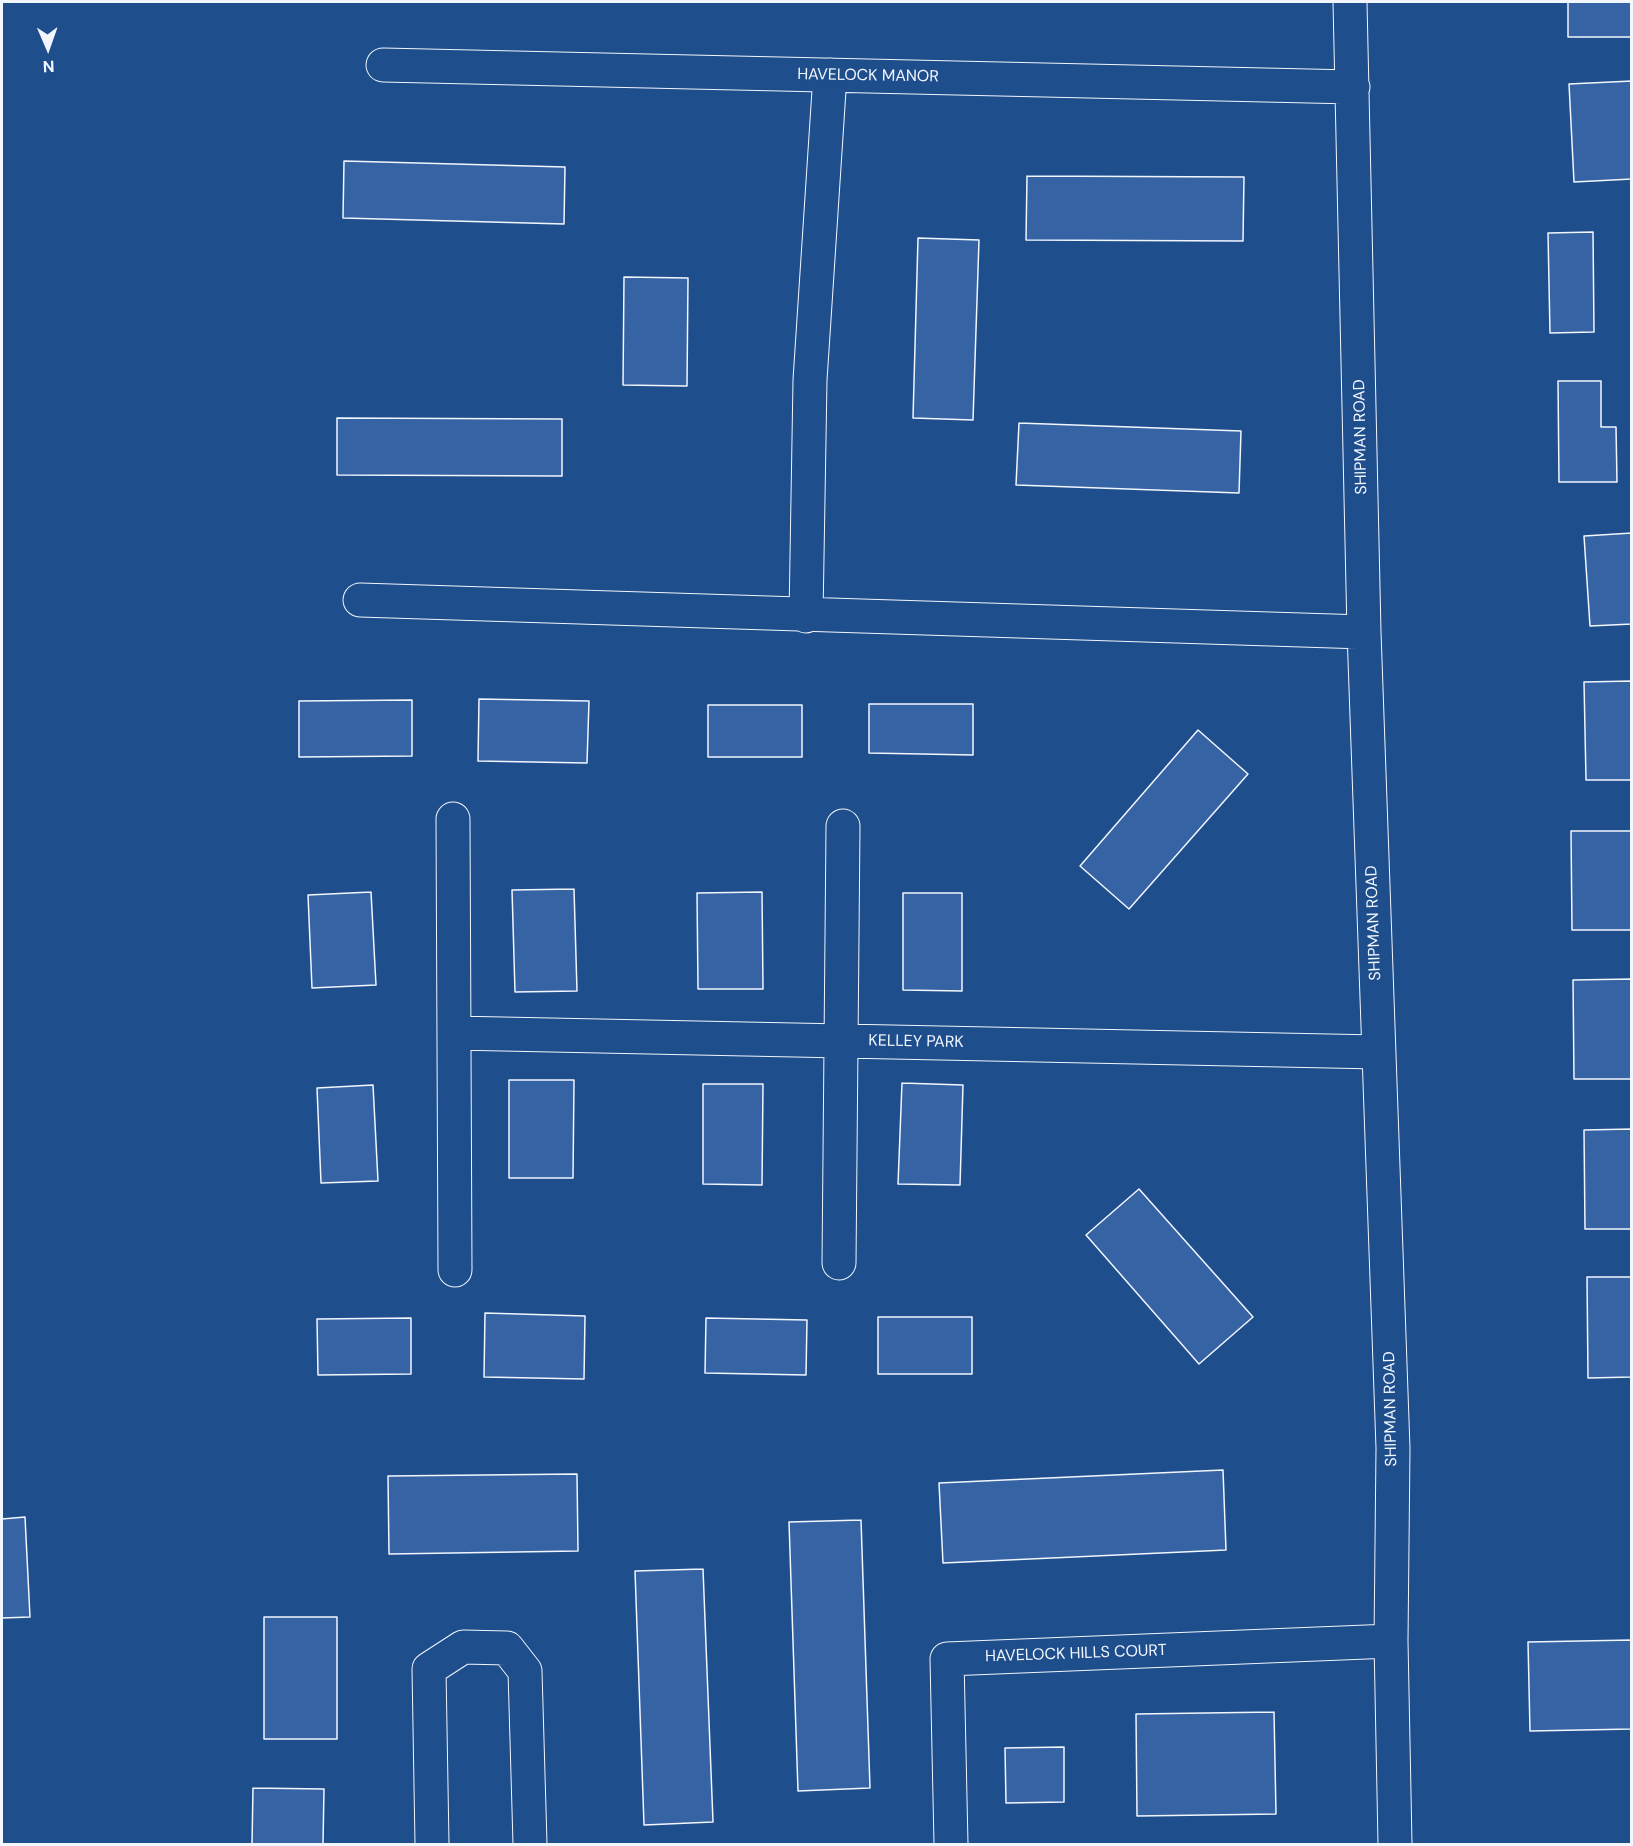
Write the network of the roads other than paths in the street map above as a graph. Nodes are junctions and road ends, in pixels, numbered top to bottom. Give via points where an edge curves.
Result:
1 (1350, 2) edge
2 (383, 65) dead end
3 (830, 75) junction
4 (1353, 87) junction
5 (360, 600) dead end
6 (806, 616) junction
7 (1364, 632) junction
8 (453, 819) dead end
9 (843, 826) dead end
10 (454, 1033) junction
11 (841, 1041) junction
12 (1378, 1052) junction
13 (839, 1263) dead end
14 (455, 1270) dead end
15 (1391, 1641) junction
16 (432, 1845) edge
17 (530, 1845) edge
18 (951, 1845) edge
19 (1395, 1845) edge

1 - 4 street, SHIPMAN ROAD
2 - 3 street, HAVELOCK MANOR
3 - 4 street, HAVELOCK MANOR
3 - 6 street via 810,380
4 - 7 street, SHIPMAN ROAD
5 - 6 street
6 - 7 street
7 - 12 street, SHIPMAN ROAD
8 - 10 street
9 - 11 street
10 - 11 street, KELLEY PARK
10 - 14 street
11 - 12 street, KELLEY PARK
11 - 13 street
12 - 15 street, SHIPMAN ROAD via 1393,1448
15 - 18 street, HAVELOCK HILLS COURT via 947,1659
15 - 19 street, SHIPMAN ROAD
16 - 17 street via 429,1669 463,1647 507,1648 525,1671

